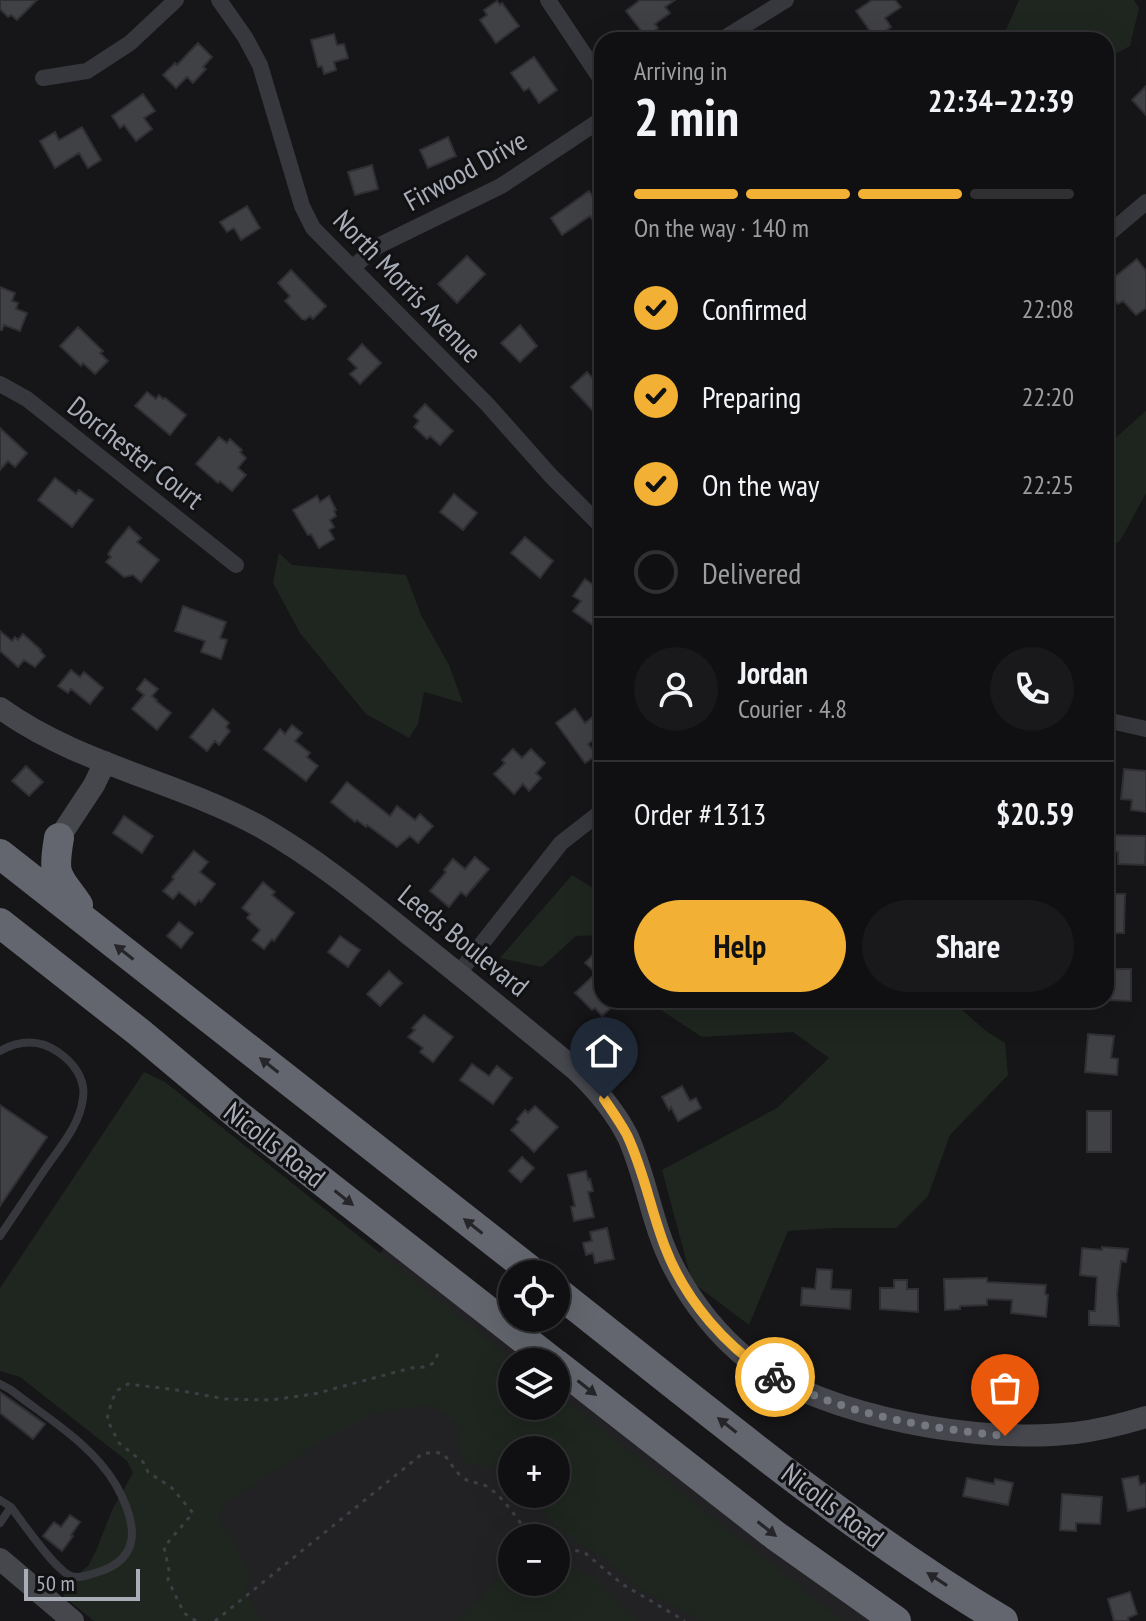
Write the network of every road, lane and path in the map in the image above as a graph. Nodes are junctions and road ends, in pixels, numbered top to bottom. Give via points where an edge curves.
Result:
1 (176, 0) edge
2 (219, 0) edge
3 (548, 0) edge
4 (786, 0) edge
5 (734, 32) edge
6 (594, 69) edge
7 (43, 78) dead end
8 (594, 124) edge
9 (1146, 202) edge
10 (1114, 229) edge
11 (353, 267) junction
12 (0, 384) edge
13 (594, 519) edge
14 (236, 565) dead end
15 (0, 708) edge
16 (1114, 722) edge
17 (1146, 729) edge
18 (105, 762) junction
19 (594, 817) edge
20 (59, 838) junction
21 (0, 840) edge
22 (0, 854) edge
23 (86, 922) junction
24 (0, 923) edge
25 (0, 955) edge
26 (458, 974) junction
27 (0, 1051) edge
28 (239, 1116) junction
29 (0, 1236) edge
30 (517, 1260) edge
31 (570, 1302) edge
32 (536, 1348) edge
33 (438, 1353) dead end
34 (570, 1375) edge
35 (0, 1384) edge
36 (1146, 1417) edge
37 (0, 1500) edge
38 (11, 1507) junction
39 (0, 1523) edge
40 (520, 1524) edge
41 (570, 1549) edge
42 (0, 1559) edge
43 (73, 1621) edge
44 (196, 1621) edge
45 (215, 1621) edge
46 (685, 1621) edge
47 (896, 1621) edge
48 (1003, 1621) edge

1 - 7 street via 130,43 87,71
2 - 11 street, North Morris Avenue via 260,65 313,228
3 - 6 street
4 - 5 street
8 - 11 street, Firwood Drive via 501,186 378,246
9 - 10 street
11 - 13 street, North Morris Avenue
12 - 14 street, Dorchester Court via 27,399
15 - 18 street, Leeds Boulevard
16 - 17 street
18 - 20 street
18 - 26 street, Leeds Boulevard via 261,828 342,881
19 - 26 street via 561,843
20 - 21 highway via 25,848
20 - 23 highway via 58,876
22 - 23 highway, Nicolls Road
30 -> 23 highway, Nicolls Road
24 - 28 highway, Nicolls Road
25 - 28 highway via 24,959
26 - 36 street, Leeds Boulevard via 604,1099 628,1137 674,1267 709,1320 752,1362 834,1402 972,1433 1075,1433
27 - 29 lane via 37,1042 55,1050 71,1062 84,1097 76,1123
28 -> 32 highway, Nicolls Road
48 -> 31 highway, Nicolls Road via 805,1486
33 - 44 path via 434,1363 424,1367 271,1400 225,1399 128,1384 118,1390 107,1419 119,1443 193,1513 164,1547 168,1580 184,1613
34 -> 47 highway, Nicolls Road via 776,1536
35 - 38 lane via 80,1442 104,1467 132,1521 131,1545 117,1564 69,1576
37 - 38 lane
38 - 39 lane
40 - 45 path via 493,1492 463,1478 443,1453 422,1454
41 - 46 path via 585,1553 622,1584
42 - 43 street

